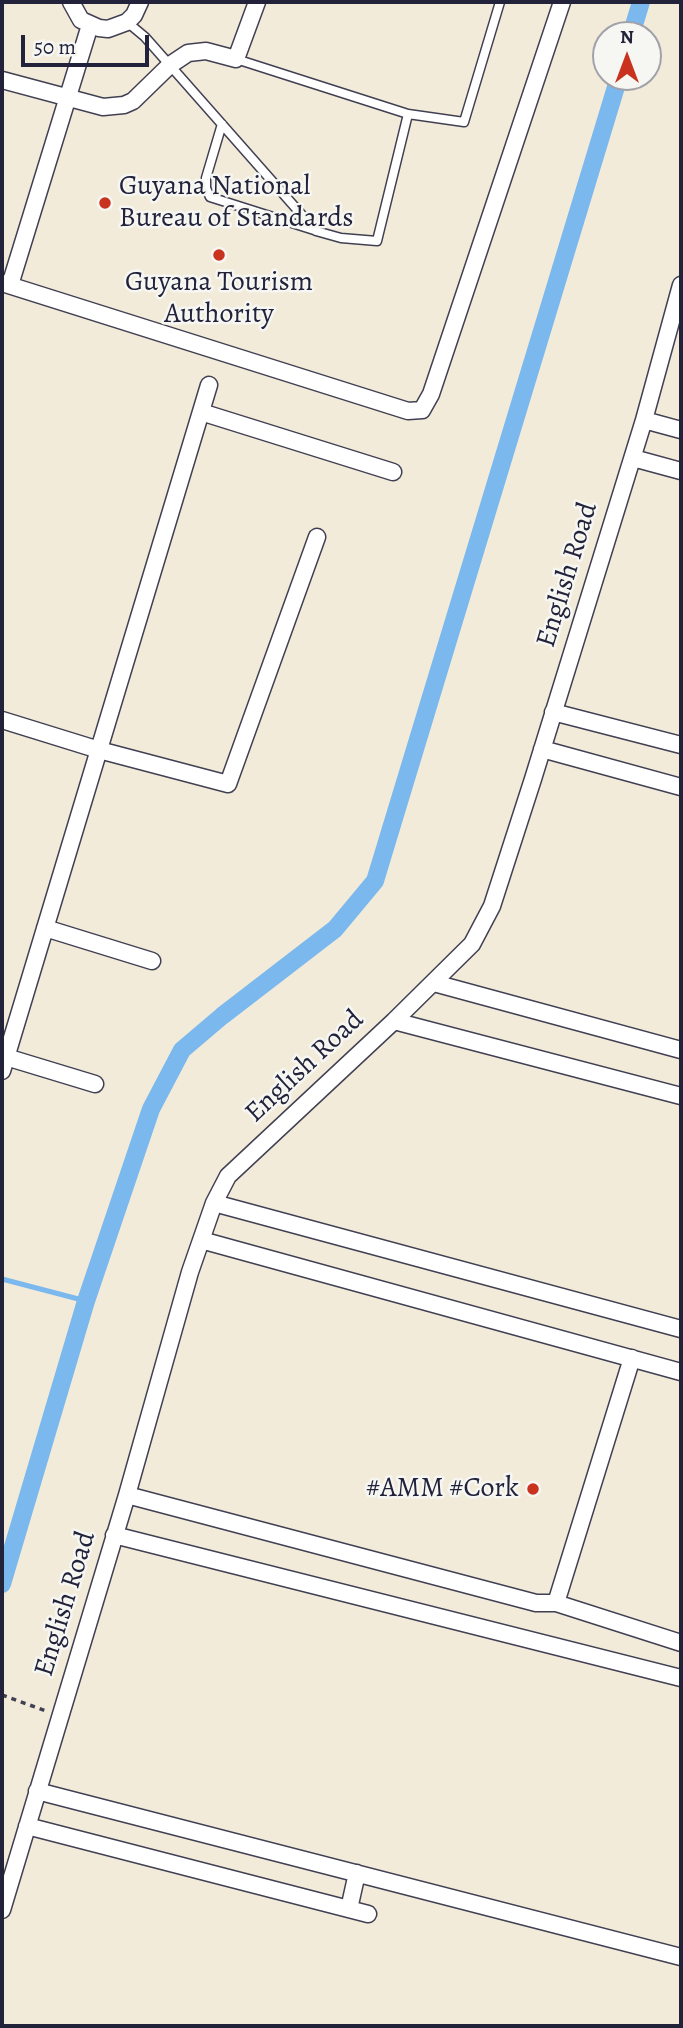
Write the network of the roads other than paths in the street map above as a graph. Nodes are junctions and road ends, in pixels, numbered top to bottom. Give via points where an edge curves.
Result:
1 (71, 2) edge
2 (140, 2) edge
3 (257, 2) edge
4 (500, 2) edge
5 (562, 2) edge
6 (127, 22) junction
7 (90, 25) junction
8 (236, 59) junction
9 (170, 65) junction
10 (2, 80) edge
11 (68, 99) junction
12 (408, 114) junction
13 (222, 124) junction
14 (316, 231) junction
15 (6, 284) edge
16 (681, 285) edge
17 (209, 385) dead end
18 (201, 412) junction
19 (645, 420) junction
20 (681, 430) edge
21 (633, 457) junction
22 (681, 471) edge
23 (393, 472) dead end
24 (317, 537) dead end
25 (554, 712) junction
26 (2, 720) edge
27 (681, 745) edge
28 (542, 749) junction
29 (99, 750) junction
30 (681, 787) edge
31 (45, 928) junction
32 (152, 961) dead end
33 (434, 983) junction
34 (394, 1021) junction
35 (681, 1050) edge
36 (4, 1064) edge
37 (95, 1084) dead end
38 (681, 1096) edge
39 (214, 1203) junction
40 (201, 1240) junction
41 (681, 1329) edge
42 (632, 1358) junction
43 (681, 1372) edge
44 (127, 1495) junction
45 (114, 1535) junction
46 (556, 1603) junction
47 (681, 1643) edge
48 (681, 1678) edge
49 (37, 1791) junction
50 (27, 1826) junction
51 (357, 1873) junction
52 (349, 1909) junction
53 (2, 1910) edge
54 (368, 1914) dead end
55 (681, 1957) edge

1 - 7 street via 81,20
2 - 6 street
3 - 8 street
4 - 12 lane via 464,122
5 - 15 street via 422,410 408,411
6 - 7 street via 108,29
6 - 9 lane
7 - 11 street
8 - 9 street via 197,50
8 - 12 lane
9 - 11 street via 124,105 103,107
9 - 13 lane
10 - 11 street
11 - 15 street
12 - 14 lane via 377,241
13 - 14 lane
13 - 14 lane via 206,177 207,194
16 - 19 street, English Road
17 - 18 street
18 - 23 street
18 - 29 street
19 - 20 street
19 - 21 street, English Road
21 - 22 street
21 - 25 street, English Road
24 - 29 street via 228,784
25 - 27 street
25 - 28 street, English Road
26 - 29 street
28 - 30 street
28 - 33 street, English Road via 492,906 472,944
29 - 31 street
31 - 32 street
31 - 36 street
33 - 34 street, English Road
33 - 35 street
34 - 38 street
34 - 39 street, English Road via 228,1176
36 - 37 street
39 - 40 street, English Road
39 - 41 street
40 - 42 street
40 - 44 street, English Road
42 - 43 street
42 - 46 street
44 - 45 street, English Road
44 - 46 street via 536,1603
45 - 48 street
45 - 49 street, English Road
46 - 47 street
49 - 50 street, English Road
49 - 51 street
50 - 52 street
50 - 53 street, English Road
51 - 52 street
51 - 55 street
52 - 54 street

